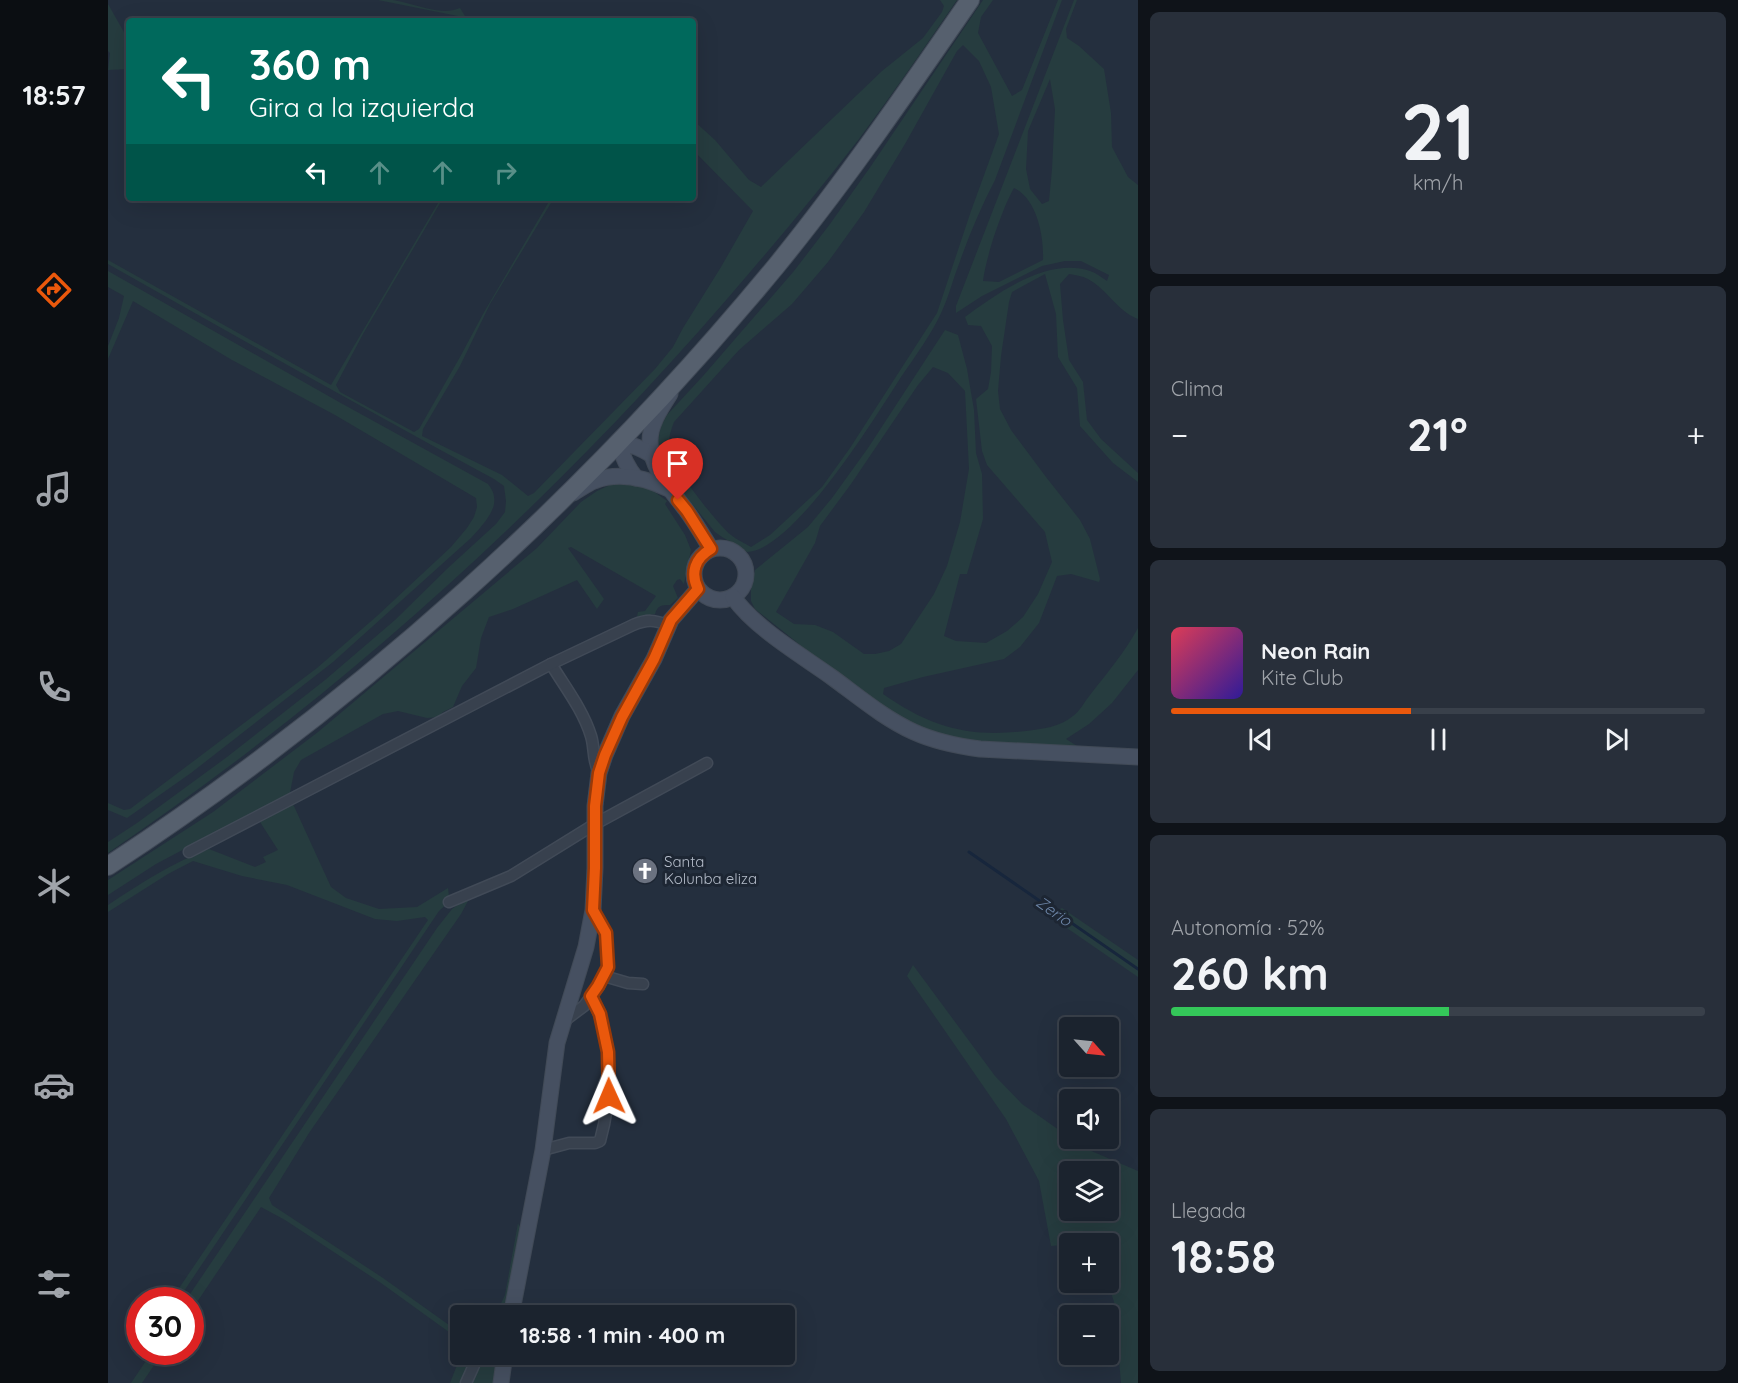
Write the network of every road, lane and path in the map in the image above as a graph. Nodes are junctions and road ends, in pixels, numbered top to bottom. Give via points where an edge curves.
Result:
1 (970, 0) edge
2 (687, 369) junction
3 (618, 442) junction
4 (652, 455) junction
5 (636, 478) junction
6 (669, 489) junction
7 (563, 499) junction
8 (711, 549) junction
9 (698, 589) junction
10 (733, 597) junction
11 (669, 625) junction
12 (551, 664) junction
13 (1138, 758) edge
14 (707, 763) dead end
15 (599, 773) junction
16 (595, 824) junction
17 (189, 852) dead end
18 (108, 866) edge
19 (449, 902) dead end
20 (593, 910) junction
21 (604, 976) junction
22 (643, 984) dead end
23 (591, 996) junction
24 (562, 1022) junction
25 (543, 1150) junction
26 (513, 1305) edge
27 (474, 1365) edge
28 (503, 1365) edge
29 (466, 1383) edge
30 (501, 1383) edge

1 - 2 main road via 819,211
2 - 3 main road
2 - 4 street via 655,420 650,440
3 - 4 street
3 - 5 street via 628,469
3 - 7 main road
4 - 6 street
5 - 6 street
5 - 7 street via 618,476 595,481
6 - 8 street
7 - 18 main road via 456,600 357,683 236,778
8 - 9 street via 700,557 694,569
8 - 10 street via 727,549 740,557 744,565 745,583
9 - 10 street via 714,600
9 - 11 street
10 - 13 street via 748,615 805,658 893,721 926,737 981,749
11 - 12 street via 646,620
11 - 15 street via 622,717
12 - 15 street via 592,737
12 - 17 street
14 - 16 street
15 - 16 street
16 - 19 street via 511,876
16 - 20 street
20 - 21 street via 606,933 608,967
20 - 24 street
21 - 22 street
21 - 23 street
23 - 24 street
23 - 25 street via 600,1014 608,1052 609,1096 600,1142 569,1143
24 - 25 street
25 - 26 street
27 - 29 street
28 - 30 street

